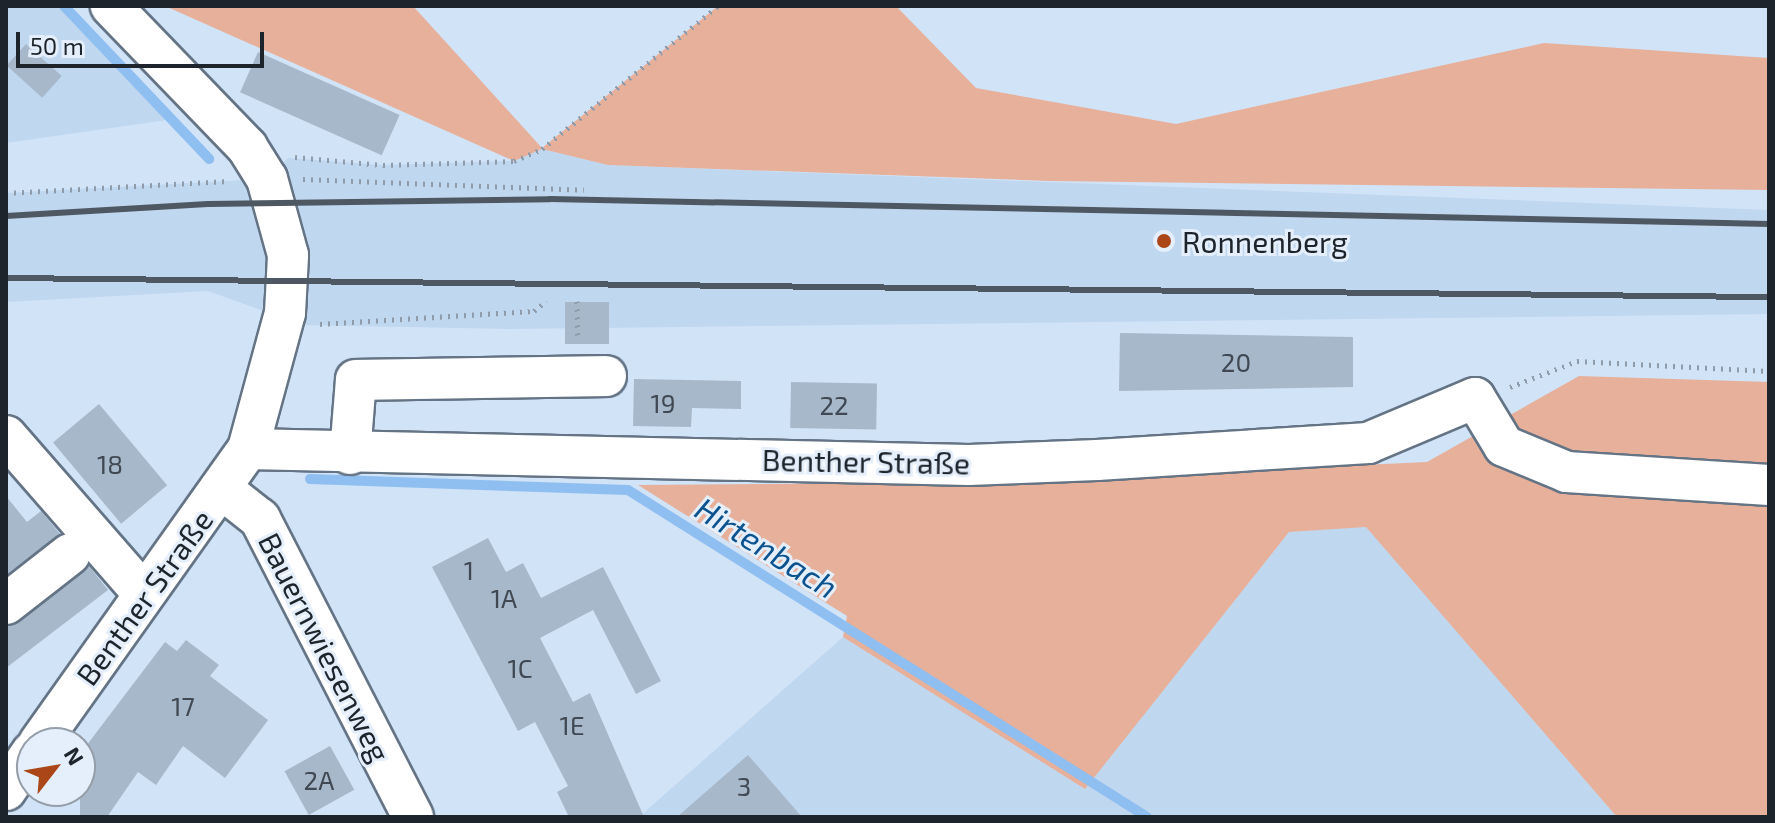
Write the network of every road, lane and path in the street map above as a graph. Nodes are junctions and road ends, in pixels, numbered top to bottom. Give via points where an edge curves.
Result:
1 (111, 6) edge
2 (718, 6) edge
3 (277, 168) junction
4 (584, 190) dead end
5 (6, 193) edge
6 (546, 301) dead end
7 (577, 301) dead end
8 (303, 325) dead end
9 (592, 363) joint
10 (1769, 371) edge
11 (1475, 398) junction
12 (6, 436) edge
13 (248, 449) junction
14 (350, 454) junction
15 (1769, 485) edge
16 (222, 489) junction
17 (70, 554) dead end
18 (144, 594) junction
19 (6, 604) edge
20 (45, 727) edge
21 (413, 817) edge

1 - 3 street, Benther Straße via 247,147
2 - 3 path via 542,149 514,161
3 - 4 path
3 - 5 path
3 - 13 street, Benther Straße via 288,255 285,313
6 - 8 path via 534,311
7 - 9 path
9 - 14 street via 356,380
10 - 11 path via 1577,361
11 - 14 street, Benther Straße via 1368,443 1097,460 969,465
11 - 15 street via 1504,446 1567,472
12 - 18 street
13 - 14 street, Benther Straße
13 - 16 street, Benther Straße
16 - 18 street, Benther Straße
16 - 21 street, Bauernwiesenweg via 260,519
17 - 19 street
18 - 20 street, Benther Straße

